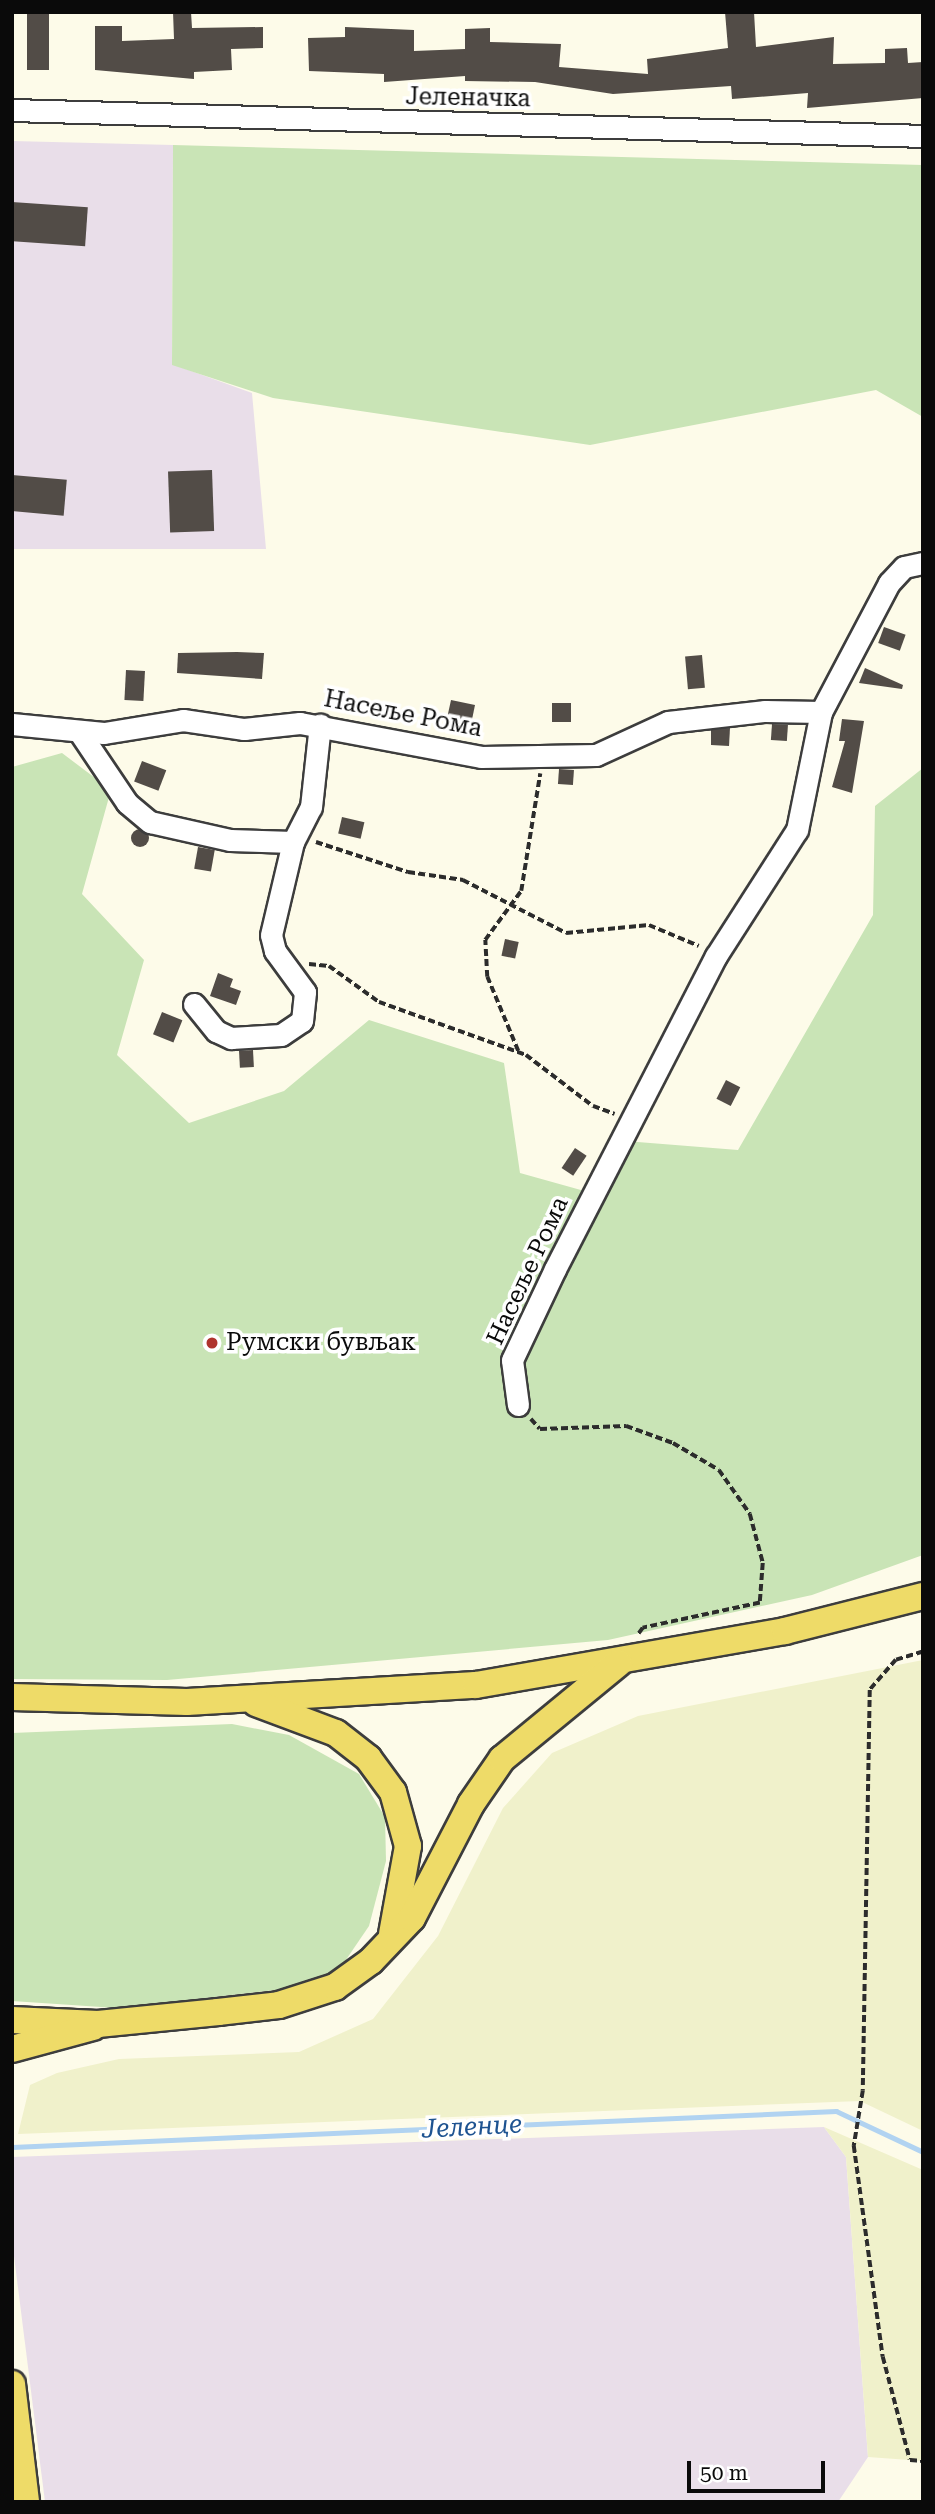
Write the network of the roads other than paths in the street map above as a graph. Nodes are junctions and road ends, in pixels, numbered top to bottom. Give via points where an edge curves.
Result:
1 (12, 110) edge
2 (923, 136) edge
3 (923, 563) edge
4 (821, 712) junction
5 (12, 724) edge
6 (320, 724) junction
7 (80, 733) junction
8 (293, 842) junction
9 (194, 1004) dead end
10 (518, 1405) road end
11 (923, 1596) edge
12 (619, 1663) junction
13 (12, 1697) edge
14 (251, 1700) junction
15 (391, 1939) junction
16 (12, 2020) edge
17 (98, 2024) junction
18 (24, 2048) edge
19 (12, 2067) edge
20 (12, 2384) edge
21 (26, 2502) edge

1 - 2 street, Јеленачка
3 - 4 street, Насеље Рома via 904,567 889,583
4 - 6 street, Насеље Рома via 667,722 619,749 542,758 430,750
4 - 10 street, Насеље Рома via 797,830 716,956 512,1360
5 - 7 street, Насеље Рома
6 - 7 street, Насеље Рома via 244,729 183,720
6 - 8 street via 311,807
7 - 8 street via 127,803 150,822 230,840
8 - 9 street via 271,935 307,1004 302,1021 281,1035 231,1038 216,1031
11 - 12 main road
12 - 14 main road via 476,1685
12 - 15 main road via 537,1726 492,1771 420,1906
13 - 14 main road
14 - 15 main road via 343,1737 393,1792 408,1846
15 - 17 main road via 361,1970 303,1999
16 - 17 main road
17 - 18 main road
18 - 19 main road
20 - 21 main road

